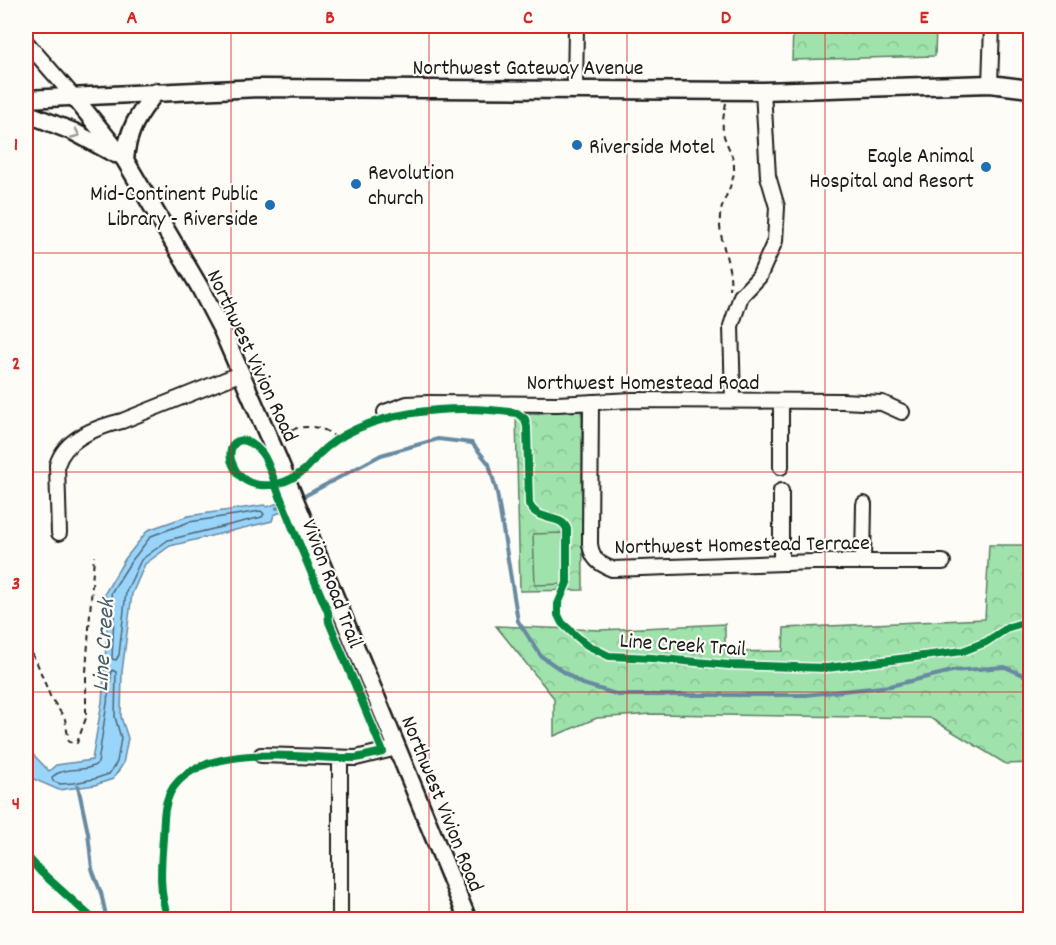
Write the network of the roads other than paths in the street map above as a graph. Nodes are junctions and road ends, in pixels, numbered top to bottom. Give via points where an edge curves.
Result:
1 (576, 26) edge
2 (992, 26) edge
3 (26, 42) edge
4 (990, 84) junction
5 (1030, 88) edge
6 (575, 89) junction
7 (763, 91) junction
8 (156, 92) junction
9 (74, 97) junction
10 (26, 99) edge
11 (26, 113) edge
12 (125, 160) junction
13 (242, 374) junction
14 (733, 400) junction
15 (782, 401) junction
16 (591, 402) junction
17 (385, 412) dead end
18 (902, 412) dead end
19 (781, 467) dead end
20 (781, 491) dead end
21 (864, 504) dead end
22 (59, 532) dead end
23 (863, 562) junction
24 (944, 562) dead end
25 (781, 563) junction
26 (397, 748) junction
27 (261, 755) dead end
28 (340, 758) junction
29 (340, 920) edge
30 (468, 920) edge

1 - 6 street
2 - 4 street
3 - 9 street, Northwest Vivion Road
4 - 5 main road, Northwest Gateway Avenue
4 - 7 main road, Northwest Gateway Avenue
6 - 7 main road, Northwest Gateway Avenue
6 - 8 main road, Northwest Gateway Avenue via 259,88
7 - 14 street via 768,176 777,207 775,241 759,277 741,296 731,326
8 - 9 main road, Northwest Gateway Avenue
8 - 12 main road via 131,128
9 - 10 main road, Northwest Gateway Avenue
9 - 12 main road, Northwest Vivion Road
11 -> 12 main road via 74,132
12 - 13 main road, Northwest Vivion Road via 199,286
13 - 22 street via 105,425 73,442 60,454 57,465
13 - 26 main road, Northwest Vivion Road
14 - 15 street, Northwest Homestead Road
14 - 16 street, Northwest Homestead Road
15 - 18 street, Northwest Homestead Road via 882,403
15 - 19 street
16 - 17 street, Northwest Homestead Road via 407,404
16 - 25 street, Northwest Homestead Terrace via 590,544 600,564 612,568
20 - 25 street
21 - 23 street
23 - 24 street, Northwest Homestead Terrace
23 - 25 street, Northwest Homestead Terrace
26 - 28 street
26 - 30 main road, Northwest Vivion Road
27 - 28 street
28 - 29 street

